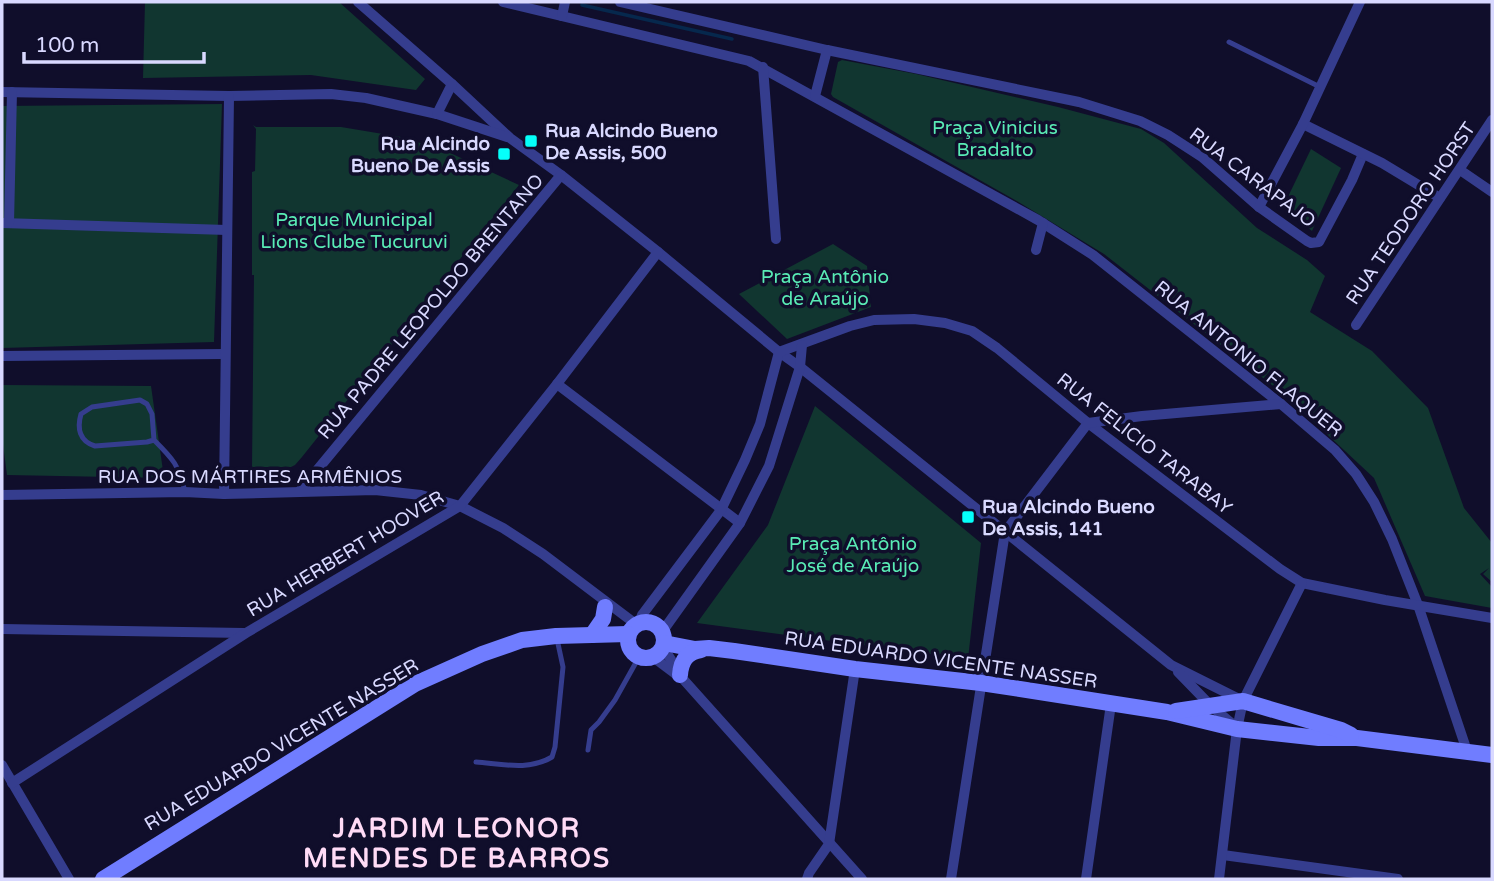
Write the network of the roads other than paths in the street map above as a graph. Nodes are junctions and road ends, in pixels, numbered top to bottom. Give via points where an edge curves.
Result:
1 (358, 2) edge
2 (503, 2) edge
3 (620, 2) edge
4 (1360, 2) edge
5 (563, 10) edge
6 (1229, 42) dead end
7 (827, 50) junction
8 (763, 67) junction
9 (452, 83) junction
10 (1320, 87) junction
11 (7, 92) edge
12 (229, 96) junction
13 (815, 96) junction
14 (437, 114) junction
15 (1492, 120) edge
16 (1303, 124) junction
17 (510, 138) junction
18 (1363, 153) junction
19 (1460, 170) junction
20 (561, 175) junction
21 (1492, 192) edge
22 (1440, 198) junction
23 (1259, 207) junction
24 (6, 223) edge
25 (1043, 223) junction
26 (227, 230) junction
27 (776, 239) dead end
28 (1036, 250) dead end
29 (658, 251) junction
30 (1356, 325) dead end
31 (802, 345) junction
32 (779, 352) junction
33 (225, 354) junction
34 (2, 356) edge
35 (800, 368) junction
36 (557, 384) junction
37 (1281, 404) junction
38 (1088, 423) junction
39 (154, 440) junction
40 (185, 492) junction
41 (299, 492) junction
42 (224, 494) junction
43 (2, 495) edge
44 (460, 506) junction
45 (721, 510) junction
46 (740, 523) junction
47 (1005, 532) junction
48 (1302, 583) junction
49 (601, 601) junction
50 (1418, 605) junction
51 (1492, 618) edge
52 (2, 629) edge
53 (246, 633) junction
54 (592, 635) junction
55 (562, 636) junction
56 (646, 639) junction
57 (706, 649) junction
58 (1171, 665) junction
59 (855, 669) junction
60 (681, 677) junction
61 (981, 682) junction
62 (1243, 701) junction
63 (1111, 704) junction
64 (1211, 706) junction
65 (1167, 712) junction
66 (1237, 729) junction
67 (1357, 738) junction
68 (588, 750) dead end
69 (1468, 751) junction
70 (1492, 755) edge
71 (476, 762) dead end
72 (2, 765) edge
73 (12, 783) junction
74 (829, 844) junction
75 (1223, 855) junction
76 (69, 879) edge
77 (103, 879) edge
78 (807, 879) edge
79 (862, 879) edge
80 (951, 879) edge
81 (1086, 879) edge
82 (1219, 879) edge
83 (1398, 879) edge

1 - 9 street
2 - 5 street, RUA ANTONIO FLAQUER
3 - 7 street, RUA CARAPAJO
4 - 10 street
5 - 8 street, RUA ANTONIO FLAQUER
6 - 10 lane
7 - 13 street
7 - 23 street, RUA CARAPAJO via 1079,102 1140,121 1202,157
8 - 13 street, RUA ANTONIO FLAQUER
8 - 27 street
9 - 14 street
9 - 17 street
10 - 16 street
11 - 12 street
11 - 24 street
12 - 14 street via 331,94
12 - 26 street
13 - 25 street, RUA ANTONIO FLAQUER
14 - 17 street
15 - 19 street, RUA TEODORO HORST
16 - 18 street
16 - 23 street
17 - 20 street
18 - 22 street
18 - 23 street, RUA CARAPAJO via 1319,242 1307,241
19 - 21 street
19 - 22 street, RUA TEODORO HORST
20 - 29 street
20 - 41 street, RUA PADRE LEOPOLDO BRENTANO
22 - 30 street, RUA TEODORO HORST
24 - 26 street
25 - 28 street
25 - 37 street, RUA ANTONIO FLAQUER via 1093,255
26 - 33 street
29 - 32 street
29 - 36 street, RUA HERBERT HOOVER
31 - 32 street, RUA FELICIO TARABAY
31 - 35 street
31 - 38 street, RUA FELICIO TARABAY via 874,320 914,318 945,323 972,331 997,348
32 - 35 street
32 - 45 street via 760,424
33 - 34 street
33 - 42 street
35 - 46 street via 769,466
35 - 47 street
36 - 44 street, RUA HERBERT HOOVER
36 - 45 street
37 - 38 street
37 - 50 street, RUA ANTONIO FLAQUER via 1356,474 1392,539
38 - 47 street
38 - 48 street, RUA FELICIO TARABAY
39 - 39 lane via 89,444 80,435 81,414 92,407 140,400 152,414
39 - 40 lane via 174,460
40 - 42 street, RUA DOS MÁRTIRES ARMÊNIOS
40 - 43 street, RUA DOS MÁRTIRES ARMÊNIOS
41 - 42 street, RUA DOS MÁRTIRES ARMÊNIOS
41 - 44 street, RUA DOS MÁRTIRES ARMÊNIOS via 400,492
44 - 49 street, RUA DOS MÁRTIRES ARMÊNIOS via 522,540
44 - 53 street, RUA HERBERT HOOVER
45 - 46 street
45 - 56 street via 642,615
46 - 56 street
47 - 58 street
47 - 61 street
48 - 50 street, RUA FELICIO TARABAY
48 - 62 street
49 - 54 street via 603,619
49 - 56 street, RUA DOS MÁRTIRES ARMÊNIOS
50 - 51 street, RUA FELICIO TARABAY
50 - 69 street, RUA ANTONIO FLAQUER
52 - 53 street
53 - 73 street, RUA HERBERT HOOVER
54 - 55 street, RUA EDUARDO VICENTE NASSER
54 - 56 street, RUA EDUARDO VICENTE NASSER
55 - 56 street, RUA EDUARDO VICENTE NASSER
55 - 71 lane via 563,667 552,757 531,766
55 - 77 street, RUA EDUARDO VICENTE NASSER via 502,646 415,684
56 - 57 street, RUA EDUARDO VICENTE NASSER
56 - 60 street, RUA DOS MÁRTIRES ARMÊNIOS
56 - 68 lane via 615,700 591,730
57 - 59 street, RUA EDUARDO VICENTE NASSER
57 - 60 street via 685,658
58 - 62 street
58 - 64 street
59 - 61 street, RUA EDUARDO VICENTE NASSER
59 - 74 street
60 - 74 street
61 - 63 street, RUA EDUARDO VICENTE NASSER
61 - 80 street
62 - 64 street, RUA EDUARDO VICENTE NASSER
62 - 66 street
62 - 67 street
63 - 65 street, RUA EDUARDO VICENTE NASSER
63 - 81 street
64 - 65 street, RUA EDUARDO VICENTE NASSER
64 - 66 street
65 - 66 street, RUA EDUARDO VICENTE NASSER
66 - 67 street, RUA EDUARDO VICENTE NASSER
66 - 75 street
67 - 69 street, RUA EDUARDO VICENTE NASSER
69 - 70 street, RUA EDUARDO VICENTE NASSER
72 - 73 street
73 - 76 street
74 - 78 street
74 - 79 street
75 - 82 street
75 - 83 street

